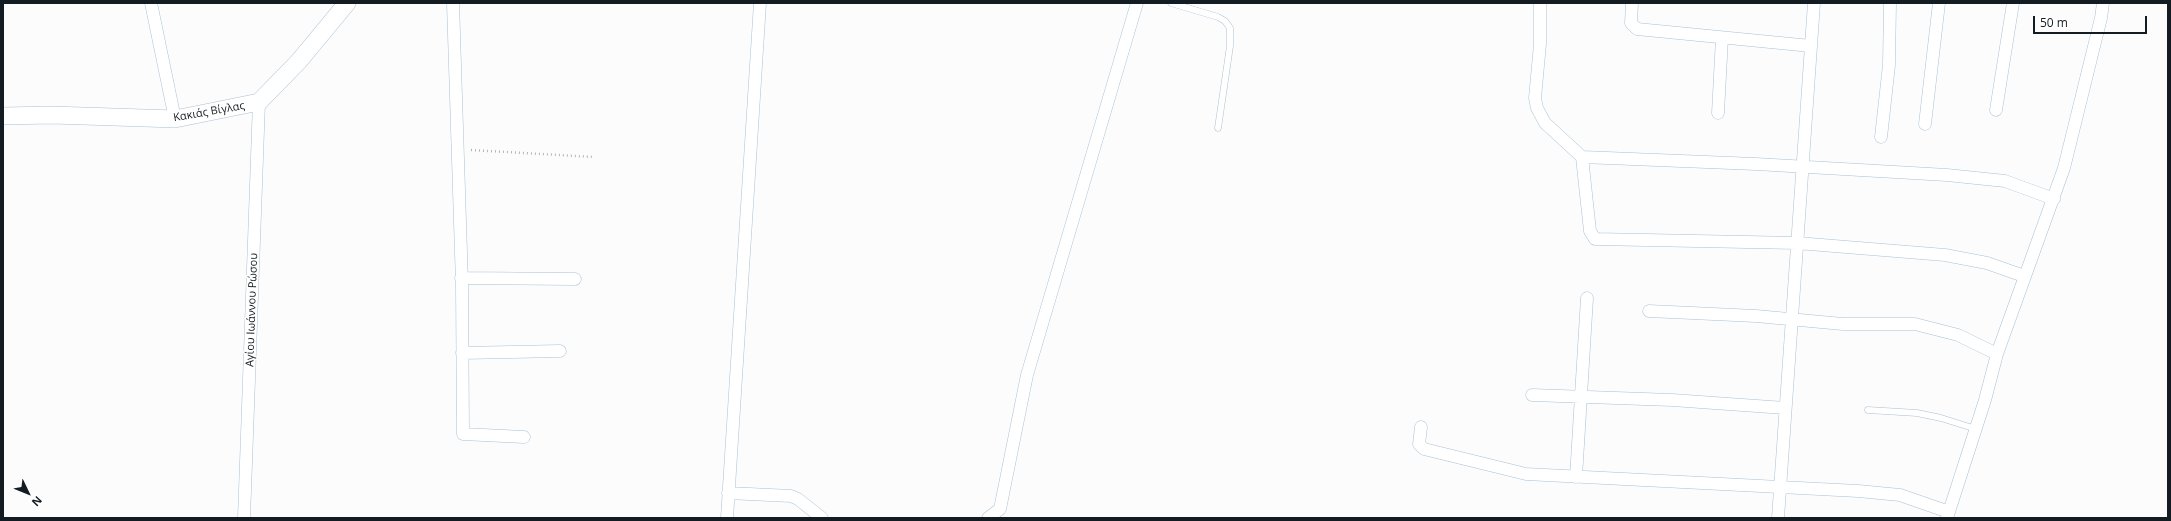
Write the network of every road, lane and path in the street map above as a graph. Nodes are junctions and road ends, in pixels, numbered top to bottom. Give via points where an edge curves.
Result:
1 (151, 3) edge
2 (347, 3) edge
3 (453, 3) edge
4 (760, 3) edge
5 (1137, 3) edge
6 (1171, 3) edge
7 (1540, 3) edge
8 (1632, 3) edge
9 (1814, 3) edge
10 (1890, 3) edge
11 (1939, 3) edge
12 (2013, 3) edge
13 (2103, 3) edge
14 (1722, 38) junction
15 (1811, 46) junction
16 (259, 102) junction
17 (1996, 110) dead end
18 (1718, 113) dead end
19 (3, 116) edge
20 (176, 119) junction
21 (1925, 124) dead end
22 (1218, 128) dead end
23 (1881, 137) dead end
24 (456, 149) junction
25 (1582, 157) junction
26 (594, 158) dead end
27 (1802, 168) junction
28 (2054, 199) junction
29 (1797, 243) junction
30 (2024, 276) junction
31 (461, 278) junction
32 (575, 279) dead end
33 (1587, 298) dead end
34 (1649, 311) dead end
35 (1790, 321) junction
36 (560, 351) dead end
37 (462, 353) junction
38 (1997, 354) junction
39 (1532, 395) dead end
40 (1581, 397) junction
41 (1785, 408) junction
42 (1868, 410) dead end
43 (1421, 427) dead end
44 (1976, 429) junction
45 (524, 437) dead end
46 (1576, 477) junction
47 (1780, 488) junction
48 (728, 493) junction
49 (1948, 515) edge
50 (244, 518) edge
51 (727, 518) edge
52 (822, 518) edge
53 (988, 518) edge
54 (1778, 518) edge

1 - 20 street
2 - 16 street, Κακιάς Βίγλας via 300,61
3 - 24 street
4 - 48 street
5 - 53 street via 1027,375 1000,509
6 - 22 lane via 1218,17 1230,28 1230,46
7 - 25 street via 1540,44 1535,98 1537,108 1545,123
8 - 14 street via 1631,23 1636,29
9 - 15 street
10 - 23 street via 1889,65
11 - 21 street
12 - 17 street
13 - 28 street
14 - 15 street
14 - 18 street
15 - 27 street
16 - 20 street, Κακιάς Βίγλας
16 - 50 street, Αγίου Ιωάννου Ρώσου
19 - 20 street, Κακιάς Βίγλας
24 - 26 path
24 - 31 street
25 - 27 street
25 - 29 street via 1590,231 1595,239
27 - 28 street via 1947,175 2005,181
27 - 29 street
28 - 30 street
29 - 30 street via 1945,255 1987,263
29 - 35 street
30 - 38 street
31 - 32 street
31 - 37 street
33 - 40 street
34 - 35 street via 1756,316
35 - 38 street via 1915,324 1958,335
35 - 41 street
36 - 37 street
37 - 45 street via 463,434
38 - 44 street
39 - 40 street
40 - 41 street
40 - 46 street
41 - 47 street
42 - 44 lane via 1917,413
43 - 46 street via 1419,444 1424,449 1526,474
44 - 49 street
46 - 47 street
47 - 49 street via 1900,495
47 - 54 street
48 - 51 street
48 - 52 street via 791,496

